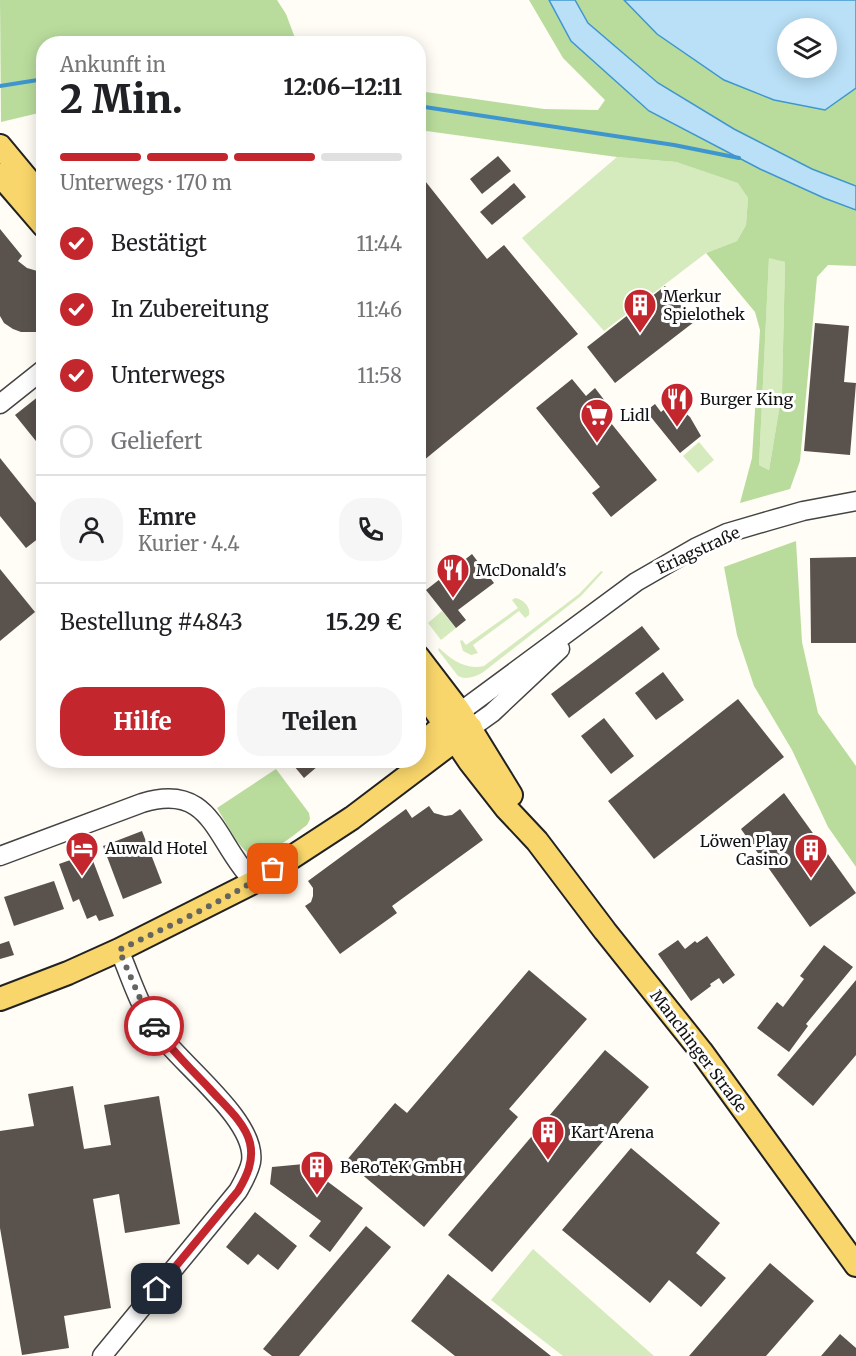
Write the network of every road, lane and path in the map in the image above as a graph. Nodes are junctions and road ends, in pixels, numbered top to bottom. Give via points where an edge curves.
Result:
1 (0, 146) edge
2 (0, 175) edge
3 (36, 189) edge
4 (36, 217) edge
5 (36, 375) edge
6 (0, 404) edge
7 (856, 501) edge
8 (426, 671) edge
9 (426, 693) edge
10 (457, 726) junction
11 (426, 743) edge
12 (426, 753) edge
13 (396, 768) edge
14 (409, 768) edge
15 (330, 831) junction
16 (0, 856) edge
17 (254, 882) junction
18 (119, 950) junction
19 (0, 999) edge
20 (856, 1265) edge
21 (102, 1356) edge

1 - 3 main road
2 - 4 main road
5 - 6 street
7 - 10 street, Eriagstraße via 803,511 727,533 695,548 636,582 588,619 492,713
8 - 10 main road, Manchinger Straße
9 - 10 main road, Manchinger Straße
10 - 11 main road
10 - 12 main road
10 - 20 main road, Manchinger Straße via 537,841 701,1051
13 - 15 main road
14 - 15 main road via 352,818
15 - 17 main road
16 - 17 street via 142,803 174,797 203,810
17 - 18 main road
18 - 19 main road
18 - 21 street via 153,1026 241,1124 250,1142 251,1161 238,1191

